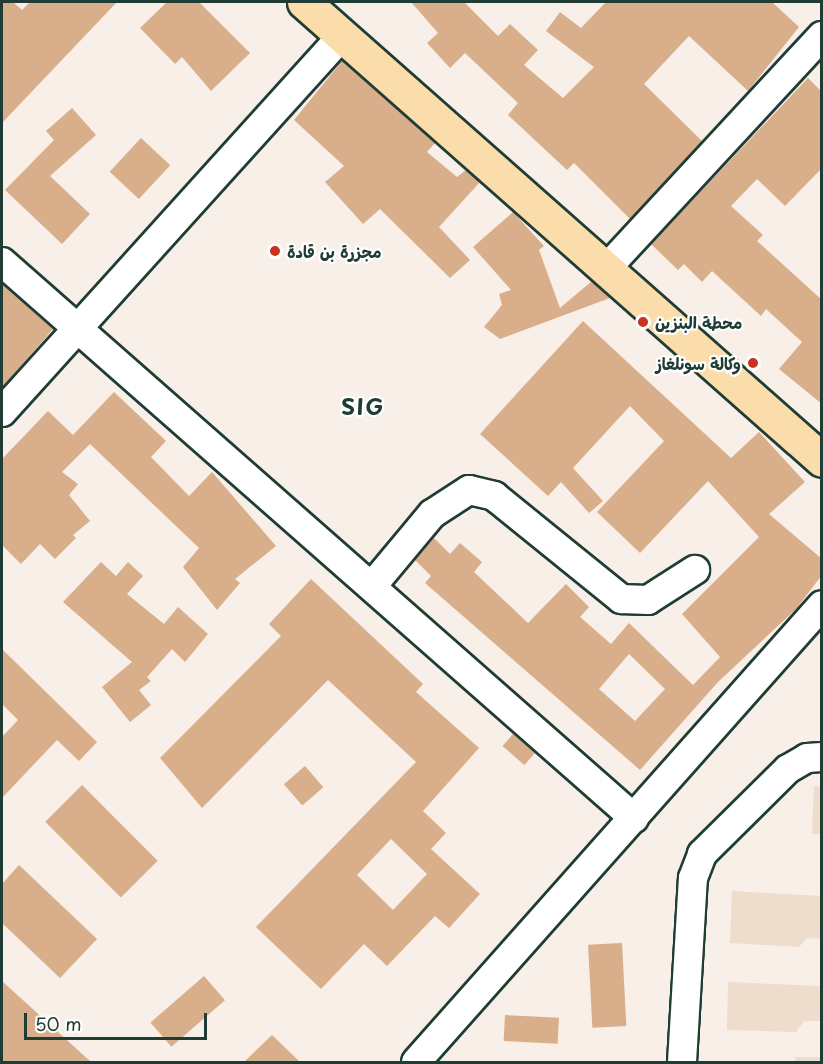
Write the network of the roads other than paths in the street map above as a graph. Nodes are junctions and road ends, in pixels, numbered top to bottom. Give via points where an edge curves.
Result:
1 (304, 2) edge
2 (342, 36) junction
3 (822, 36) edge
4 (2, 262) edge
5 (605, 270) junction
6 (77, 329) junction
7 (2, 412) edge
8 (822, 460) edge
9 (695, 570) dead end
10 (372, 586) junction
11 (822, 605) edge
12 (822, 757) edge
13 (634, 818) junction
14 (416, 1062) edge
15 (682, 1062) edge

1 - 2 main road
2 - 5 main road
2 - 6 street
3 - 5 street
4 - 6 street
5 - 8 main road
6 - 7 street
6 - 10 street
9 - 10 street via 656,597 635,603 621,598 494,496 469,490 432,514
10 - 13 street
11 - 13 street
12 - 15 street via 807,758 788,770 702,854 693,878
13 - 14 street

